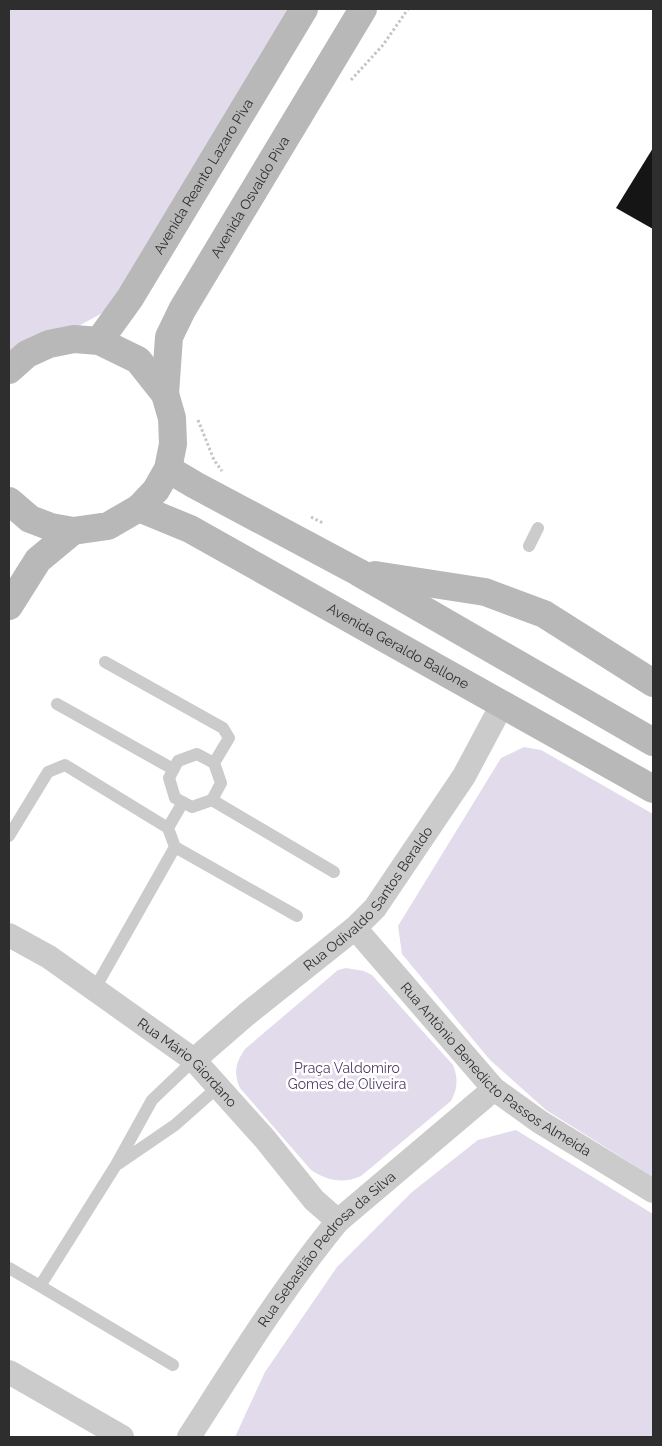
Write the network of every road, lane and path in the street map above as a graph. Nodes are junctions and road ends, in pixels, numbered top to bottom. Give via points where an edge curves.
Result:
1 (304, 9) edge
2 (363, 9) edge
3 (408, 9) edge
4 (348, 83) dead end
5 (99, 341) junction
6 (9, 370) edge
7 (165, 394) junction
8 (198, 419) dead end
9 (168, 469) junction
10 (226, 477) dead end
11 (9, 501) edge
12 (139, 508) junction
13 (307, 517) dead end
14 (329, 526) dead end
15 (538, 528) dead end
16 (73, 531) junction
17 (529, 546) dead end
18 (358, 572) junction
19 (9, 606) edge
20 (105, 662) dead end
21 (653, 683) edge
22 (503, 703) junction
23 (57, 704) dead end
24 (653, 742) edge
25 (214, 764) junction
26 (173, 769) junction
27 (653, 789) edge
28 (212, 800) junction
29 (183, 802) junction
30 (168, 828) junction
31 (9, 836) edge
32 (175, 847) junction
33 (334, 872) dead end
34 (297, 916) dead end
35 (355, 928) junction
36 (9, 935) edge
37 (94, 990) junction
38 (194, 1060) junction
39 (219, 1086) junction
40 (494, 1089) junction
41 (116, 1165) junction
42 (653, 1191) edge
43 (338, 1221) junction
44 (9, 1268) edge
45 (40, 1286) junction
46 (173, 1365) dead end
47 (9, 1372) edge
48 (122, 1437) edge
49 (189, 1437) edge

1 - 5 street, Avenida Reanto Lazaro Piva via 130,298
2 - 7 street, Avenida Osvaldo Piva via 182,310 169,336
3 - 4 path via 383,45
5 - 6 street via 74,339 49,344 26,354
5 - 7 street via 138,360
7 - 9 street via 173,427
8 - 10 path via 214,460
9 - 12 street via 156,490
9 - 18 street
11 - 16 street via 30,518 51,527
12 - 16 street via 108,526
12 - 22 street, Avenida Geraldo Ballone via 190,529
13 - 14 path via 314,517
15 - 17 lane
16 - 19 street via 38,560
18 - 21 street via 485,592 544,614
18 - 24 street
20 - 25 lane via 223,728 229,738
22 - 27 street, Avenida Geraldo Ballone
22 - 35 street, Rua Odivaldo Santos Beraldo via 459,785 375,908
23 - 26 lane
25 - 26 lane via 197,754 178,760
25 - 28 lane via 221,782
26 - 29 lane via 168,778 175,798
28 - 29 lane via 192,807
28 - 33 lane
29 - 30 lane
30 - 31 lane via 64,765 48,772
30 - 32 lane
32 - 34 lane
32 - 37 lane
35 - 38 street, Rua Odivaldo Santos Beraldo
35 - 40 street, Rua Antônio Benedicto Passos Almeida
36 - 37 street, Rua Mário Giordano via 49,957
37 - 38 street, Rua Mário Giordano
38 - 39 street, Rua Mário Giordano
38 - 41 lane via 152,1100
39 - 41 lane via 175,1125
39 - 43 street, Rua Mário Giordano via 314,1200
40 - 42 street, Rua Antônio Benedicto Passos Almeida via 540,1122
40 - 43 street, Rua Sebastião Pedrosa da Silva
41 - 45 lane
43 - 49 street, Rua Sebastião Pedrosa da Silva via 250,1342
44 - 45 lane
45 - 46 lane
47 - 48 street

